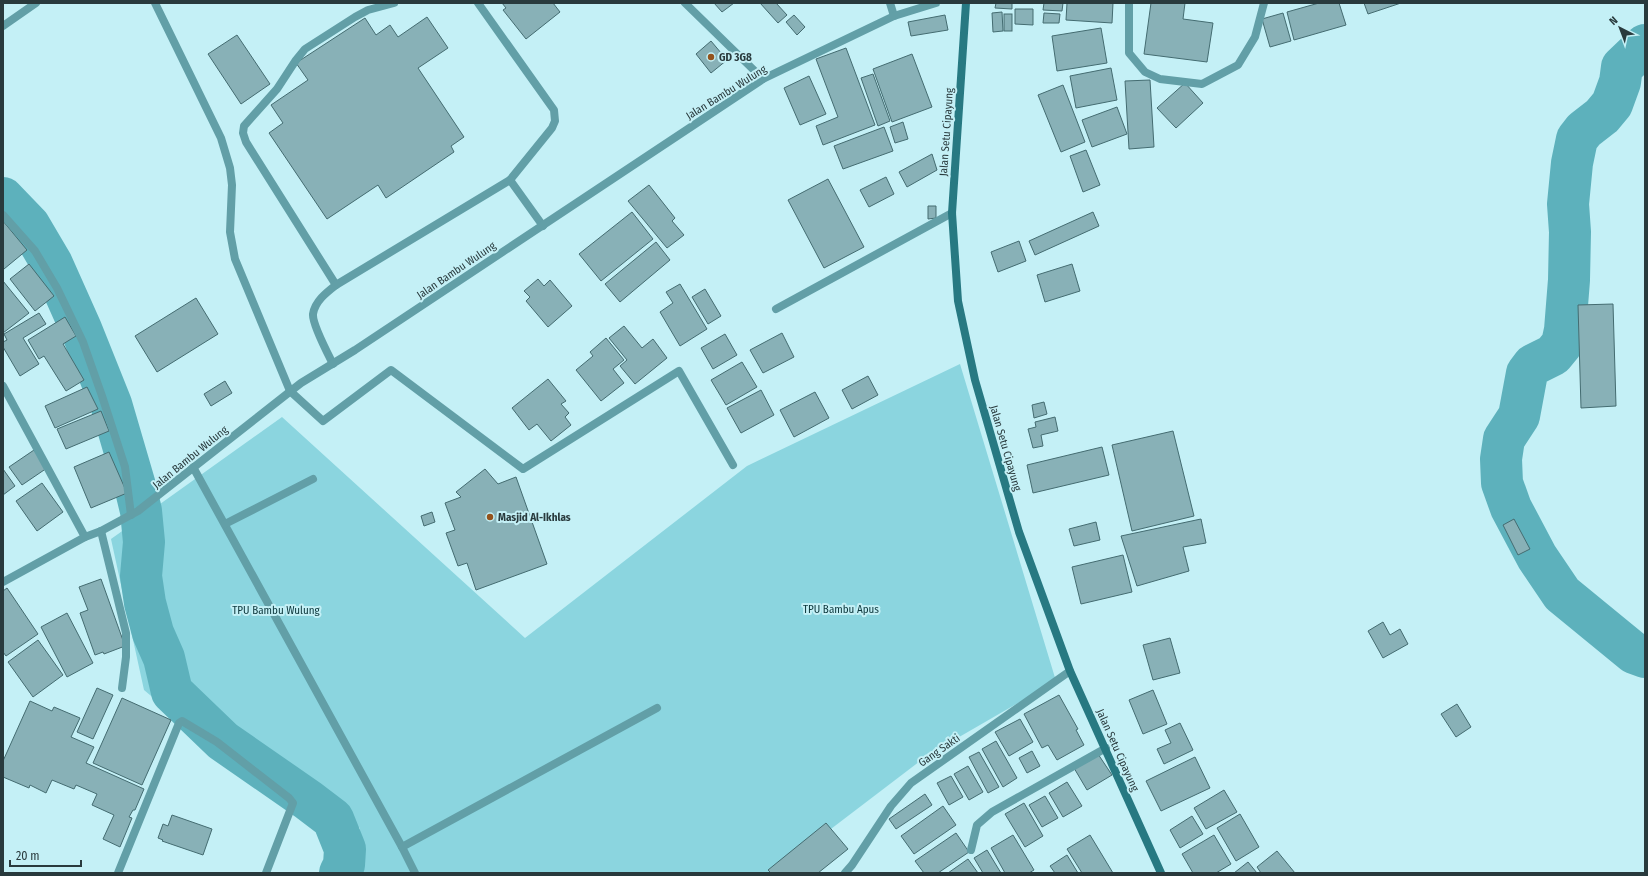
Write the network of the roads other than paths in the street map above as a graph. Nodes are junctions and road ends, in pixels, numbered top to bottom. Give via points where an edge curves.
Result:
1 (36, 3) edge
2 (155, 3) edge
3 (394, 3) edge
4 (478, 3) edge
5 (685, 3) edge
6 (890, 3) edge
7 (936, 3) edge
8 (966, 3) edge
9 (1129, 3) edge
10 (1264, 3) edge
11 (894, 16) junction
12 (3, 26) edge
13 (763, 79) junction
14 (510, 180) junction
15 (952, 213) junction
16 (3, 215) edge
17 (543, 226) junction
18 (336, 285) junction
19 (776, 309) dead end
20 (333, 364) junction
21 (3, 386) edge
22 (290, 391) junction
23 (733, 465) dead end
24 (194, 467) junction
25 (313, 479) dead end
26 (134, 513) junction
27 (225, 524) junction
28 (101, 531) junction
29 (85, 537) junction
30 (3, 582) edge
31 (1070, 671) junction
32 (122, 688) dead end
33 (657, 708) dead end
34 (1106, 748) junction
35 (402, 847) junction
36 (971, 850) dead end
37 (118, 873) edge
38 (266, 873) edge
39 (415, 873) edge
40 (845, 873) edge
41 (1161, 873) edge

1 - 12 street
2 - 22 street via 221,138 232,185 230,232 235,259
3 - 18 street via 368,10 305,49 277,89 244,126 246,142
4 - 14 street via 555,114 552,128
5 - 13 street
6 - 11 street
7 - 11 street, Jalan Bambu Wulung
8 - 15 street, Jalan Setu Cipayung
9 - 10 street via 1130,53 1145,72 1160,79 1202,84 1238,65 1255,37
11 - 13 street, Jalan Bambu Wulung
13 - 17 street, Jalan Bambu Wulung
14 - 17 street
14 - 18 street
15 - 19 street
15 - 31 street, Jalan Setu Cipayung via 958,302 975,380 1019,532
16 - 26 street via 35,251 57,288 83,342 125,467
17 - 20 street, Jalan Bambu Wulung
18 - 20 street via 318,302 313,315 322,343
20 - 22 street, Jalan Bambu Wulung
21 - 29 street
22 - 23 street via 323,421 391,370 524,469 679,371
22 - 24 street, Jalan Bambu Wulung
24 - 26 street, Jalan Bambu Wulung
24 - 27 street
25 - 27 street
26 - 28 street, Jalan Bambu Wulung
27 - 35 street
28 - 29 street, Jalan Bambu Wulung
28 - 32 street via 126,633
29 - 30 street, Jalan Bambu Wulung
31 - 34 street, Jalan Setu Cipayung
31 - 40 street, Gang Sakti via 911,783 891,806
33 - 35 street
34 - 36 street via 992,812 977,825
34 - 41 street, Jalan Setu Cipayung
35 - 39 street
37 - 38 street via 182,721 217,742 293,803

